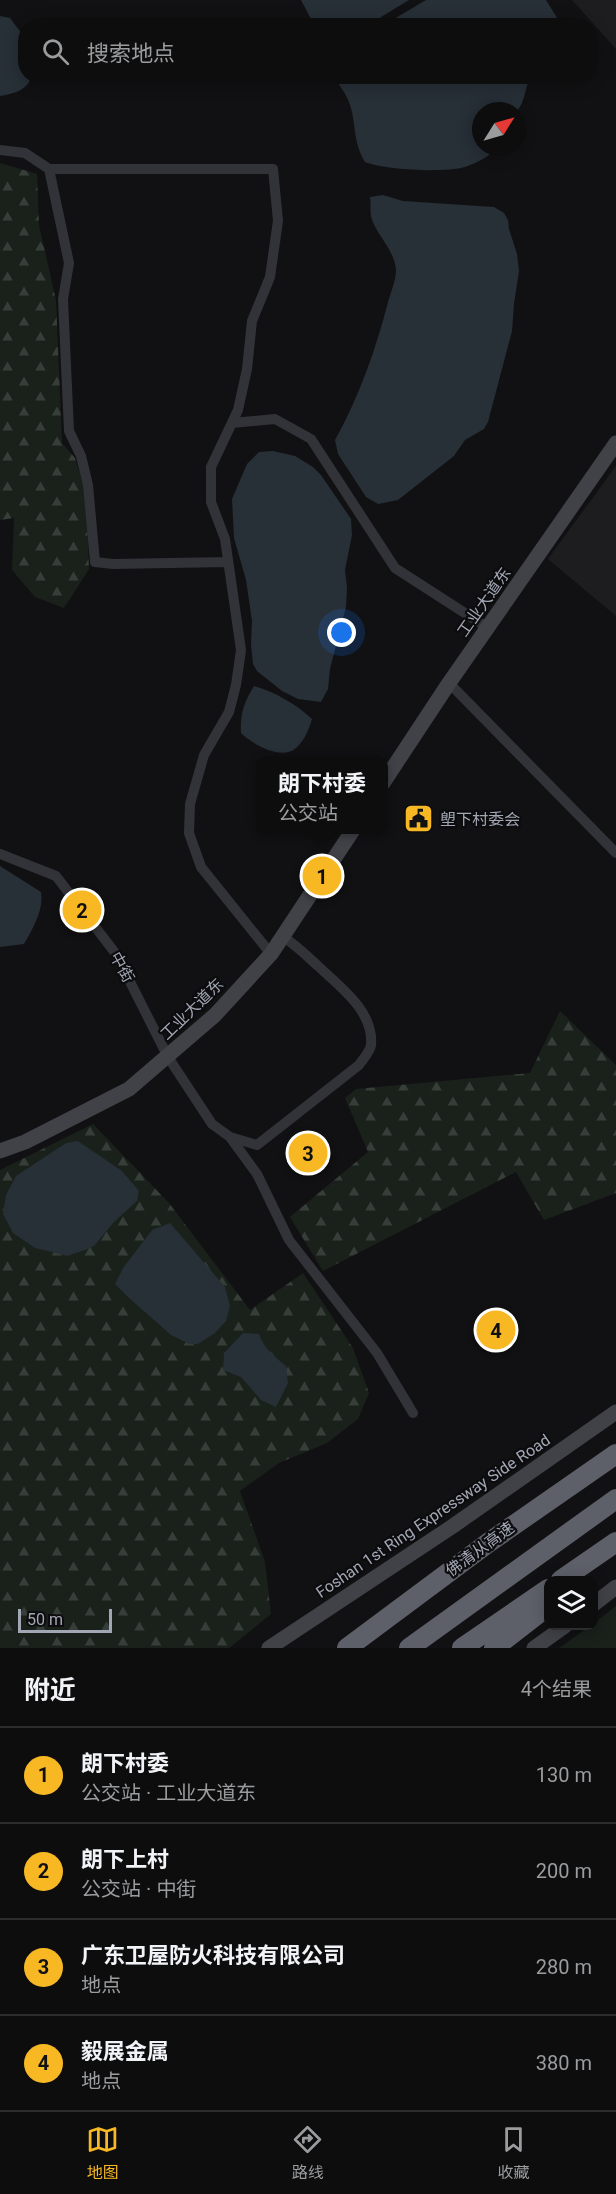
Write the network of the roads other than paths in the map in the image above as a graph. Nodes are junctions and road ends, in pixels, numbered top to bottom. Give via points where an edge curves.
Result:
1 (0, 150) edge
2 (49, 170) junction
3 (232, 423) junction
4 (616, 443) edge
5 (228, 562) junction
6 (488, 628) junction
7 (449, 683) junction
8 (388, 777) edge
9 (350, 834) edge
10 (616, 853) edge
11 (0, 854) edge
12 (282, 936) junction
13 (271, 954) junction
14 (168, 1057) junction
15 (230, 1137) junction
16 (0, 1151) edge
17 (616, 1412) edge
18 (413, 1413) dead end
19 (616, 1454) edge
20 (616, 1499) edge
21 (616, 1542) edge
22 (616, 1555) edge
23 (568, 1576) edge
24 (589, 1576) edge
25 (616, 1587) edge
26 (544, 1592) edge
27 (598, 1601) edge
28 (544, 1610) edge
29 (559, 1630) edge
30 (269, 1648) edge
31 (346, 1648) edge
32 (409, 1648) edge
33 (462, 1648) edge
34 (494, 1648) edge
35 (534, 1648) edge

1 - 2 street via 25,153
2 - 3 street via 273,169 278,221 270,277 252,321 247,369
2 - 5 street via 69,263 63,300 69,431 88,484 95,562
3 - 5 street via 211,467 211,502 225,539
3 - 6 street via 275,419 311,439 395,568
4 - 6 street, 工业大道东
5 - 13 street via 241,650 236,685 229,712 204,755 190,804 189,833 201,867
6 - 7 street, 工业大道东
7 - 8 street, 工业大道东
7 - 10 street
9 - 12 street, 工业大道东
11 - 14 street, 中街 via 56,876 117,954
12 - 13 street, 工业大道东
12 - 15 street via 296,944 346,992 370,1028 371,1048 359,1065 257,1145
13 - 14 street, 工业大道东 via 215,1016
14 - 15 street, 中街 via 212,1124
14 - 16 street, 工业大道东 via 129,1089
15 - 18 street via 257,1174 289,1240 377,1353
17 - 30 street, Foshan 1st Ring Expressway Side Road
19 - 31 highway, 佛清从高速 via 488,1542
20 - 32 highway
21 - 23 highway
22 - 24 highway
25 - 27 street
26 - 33 highway
28 - 34 highway
29 - 35 street

